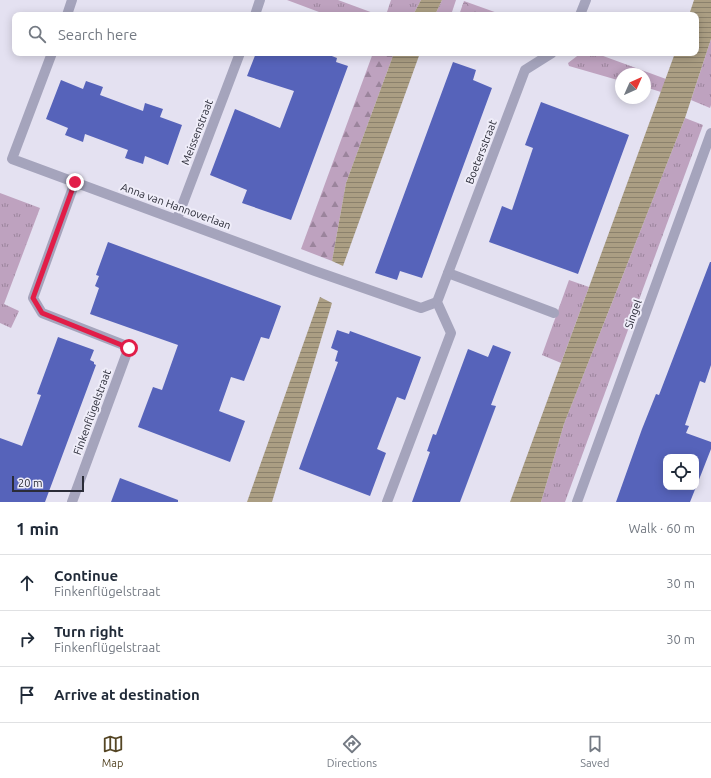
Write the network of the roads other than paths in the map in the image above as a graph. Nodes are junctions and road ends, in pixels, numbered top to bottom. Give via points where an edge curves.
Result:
1 (72, 0) edge
2 (260, 0) edge
3 (586, 0) edge
4 (68, 12) edge
5 (256, 12) edge
6 (581, 12) edge
7 (51, 56) edge
8 (239, 56) edge
9 (547, 56) edge
10 (711, 133) edge
11 (75, 182) junction
12 (177, 219) junction
13 (448, 273) junction
14 (437, 302) junction
15 (554, 313) dead end
16 (72, 502) edge
17 (387, 502) edge
18 (577, 502) edge

1 - 4 street
2 - 5 street
3 - 6 street
7 - 11 street, Anna van Hannoverlaan via 12,159
8 - 12 street, Meissenstraat
9 - 13 street, Boetersstraat via 525,70
10 - 18 street, Singel
11 - 12 street, Anna van Hannoverlaan
11 - 16 street, Finkenflügelstraat via 33,298 42,313 129,348
12 - 14 street, Anna van Hannoverlaan via 421,308
13 - 14 street, Boetersstraat
13 - 15 street
14 - 17 street via 451,333

